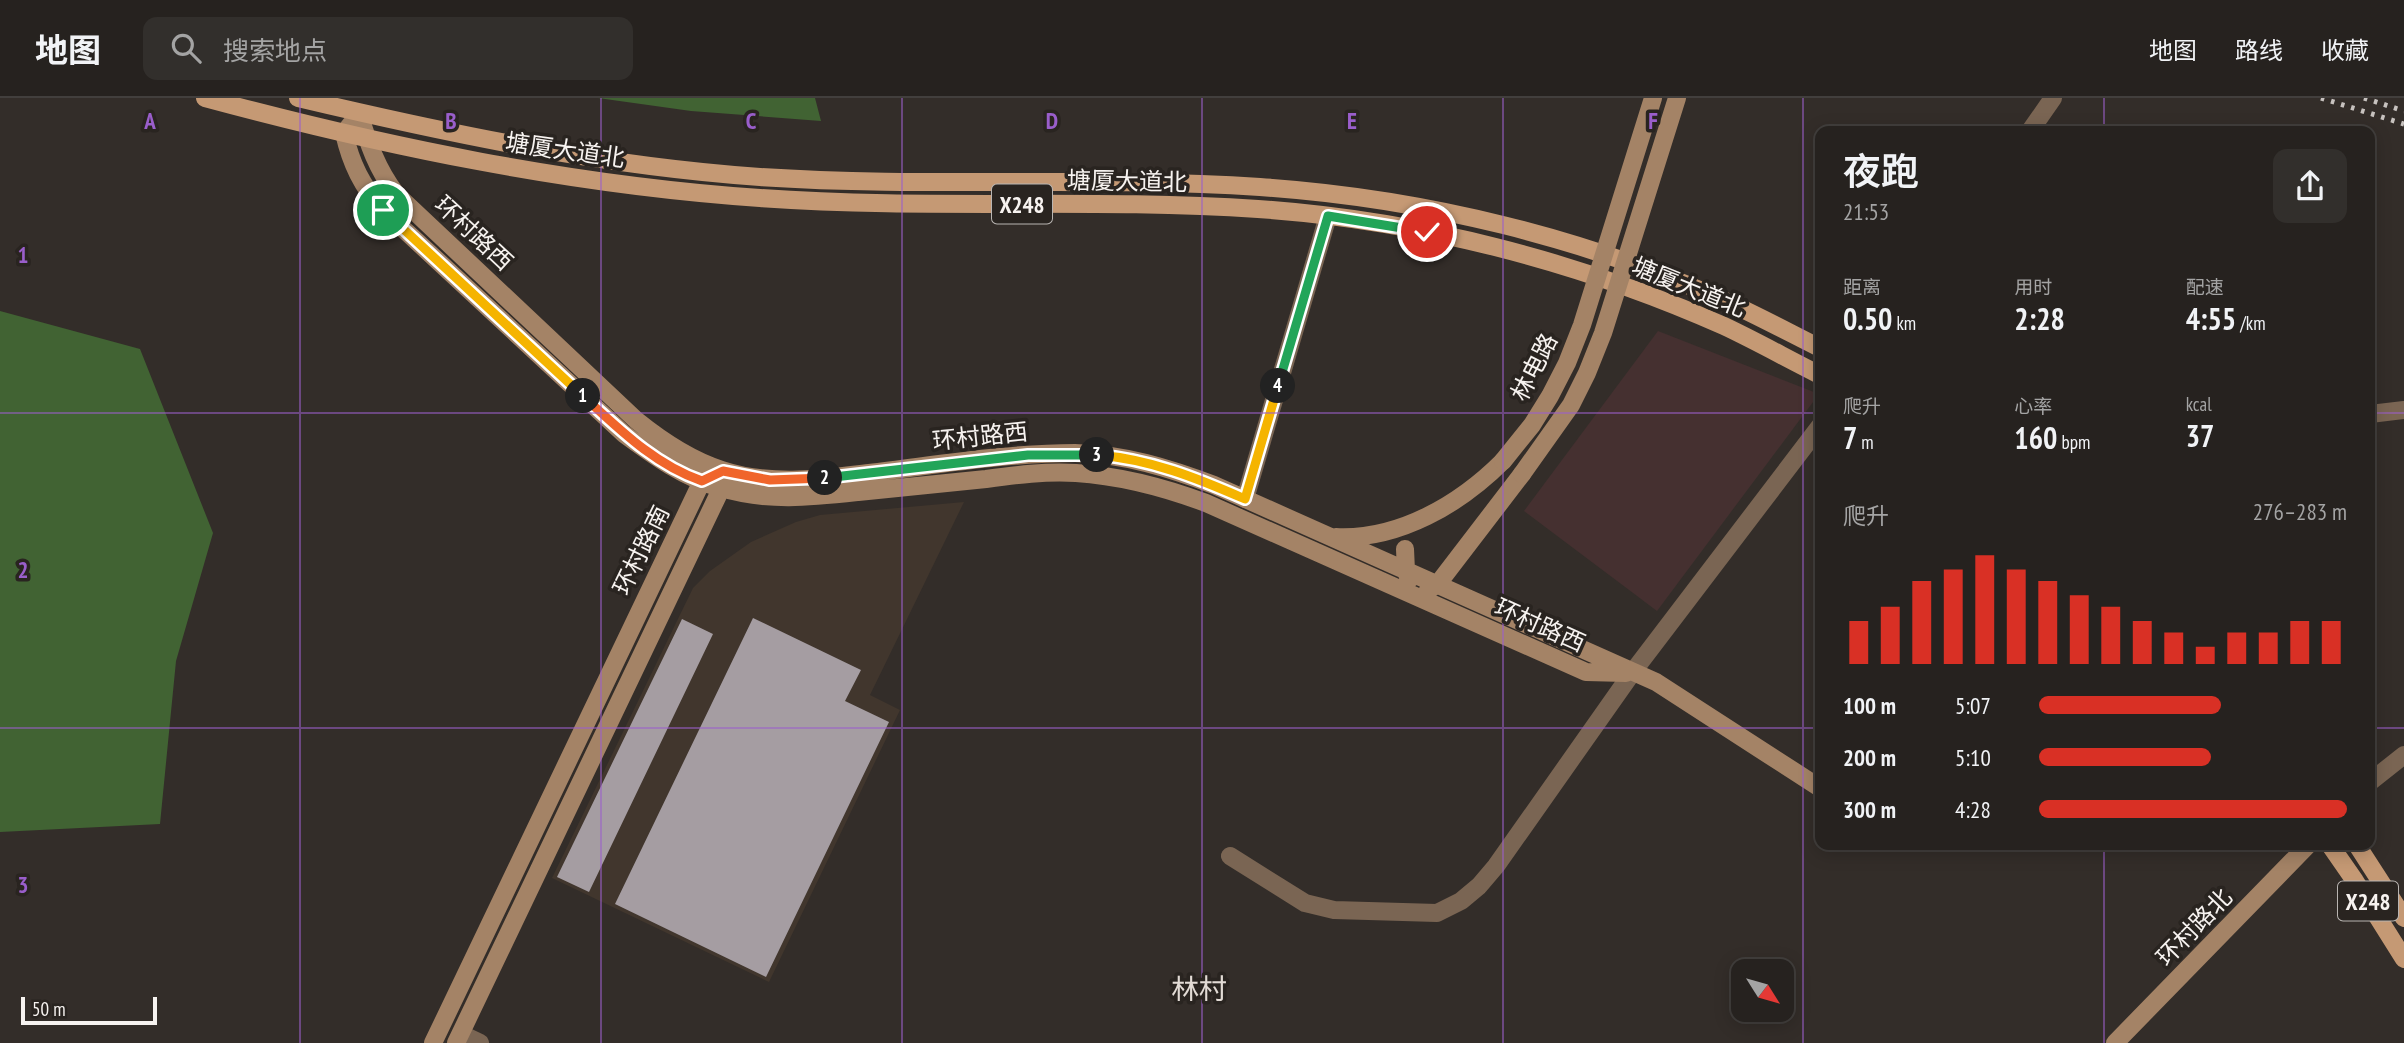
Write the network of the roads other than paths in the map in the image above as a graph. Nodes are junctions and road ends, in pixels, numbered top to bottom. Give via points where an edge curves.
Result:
1 (205, 98) edge
2 (298, 98) edge
3 (1653, 98) edge
4 (1677, 98) edge
5 (2053, 98) edge
6 (359, 113) junction
7 (2033, 126) edge
8 (344, 133) junction
9 (366, 138) junction
10 (1328, 216) junction
11 (1815, 346) edge
12 (1815, 372) edge
13 (2404, 410) edge
14 (2375, 413) edge
15 (1815, 433) edge
16 (722, 480) junction
17 (702, 481) junction
18 (1245, 499) junction
19 (1421, 519) junction
20 (1327, 536) junction
21 (1405, 549) junction
22 (1453, 565) junction
23 (1406, 571) junction
24 (1437, 585) junction
25 (1415, 597) junction
26 (1632, 673) junction
27 (2404, 755) edge
28 (2375, 778) edge
29 (1815, 785) edge
30 (2303, 850) edge
31 (2333, 850) edge
32 (2360, 850) edge
33 (1230, 856) dead end
34 (2404, 918) edge
35 (2404, 959) edge
36 (459, 1038) edge
37 (433, 1043) edge
38 (480, 1043) edge
39 (2115, 1043) edge

1 - 8 main road, 塘厦大道北 / X248
2 - 6 main road, 塘厦大道北 / X248
3 - 19 main road, 林电路, bridge via 1567,363 1532,425 1503,461 1480,484
4 - 22 main road, 林电路, bridge via 1587,373 1558,426
5 - 7 street
6 - 8 main road
6 - 9 main road, 环村路西
6 - 11 main road, 塘厦大道北 / X248 via 509,145 759,177 1177,182 1264,187 1420,207 1503,225 1649,271
8 - 9 main road, 塘厦大道北 / X248
8 - 17 main road, 环村路西 via 359,178 383,210 624,434 656,458
9 - 10 main road, 塘厦大道北 / X248 via 586,180 757,198 845,203 1176,205
9 - 16 main road, 环村路西 via 383,177 397,194 636,420
10 - 12 main road, 塘厦大道北 / X248 via 1497,247 1574,269 1724,327
10 - 18 street
13 - 14 street
15 - 26 street
16 - 17 main road, 环村路西
16 - 18 main road, 环村路西 via 808,480 1077,453 1168,468
16 - 25 main road, 环村路西 via 767,498 806,498 1027,474 1074,472 1116,477 1160,486 1206,503
16 - 36 main road, 环村路南
17 - 37 main road, 环村路南
18 - 20 main road, 环村路西
19 - 20 main road, 林电路 via 1356,538
19 - 21 main road via 1409,534
20 - 23 main road, 环村路西
21 - 22 main road via 1422,569 1437,571
21 - 23 main road
22 - 24 main road, 林电路
23 - 24 main road, 环村路西
23 - 25 main road
24 - 25 main road, 林电路
24 - 26 main road, 环村路西
25 - 26 main road, 环村路西 via 1586,672
26 - 29 main road, 环村路西 via 1656,682
26 - 33 street via 1496,866 1461,901 1437,913 1334,910 1305,903
27 - 28 street
30 - 39 main road, 环村路北
31 - 35 main road, X248
32 - 34 main road, X248
36 - 38 street

